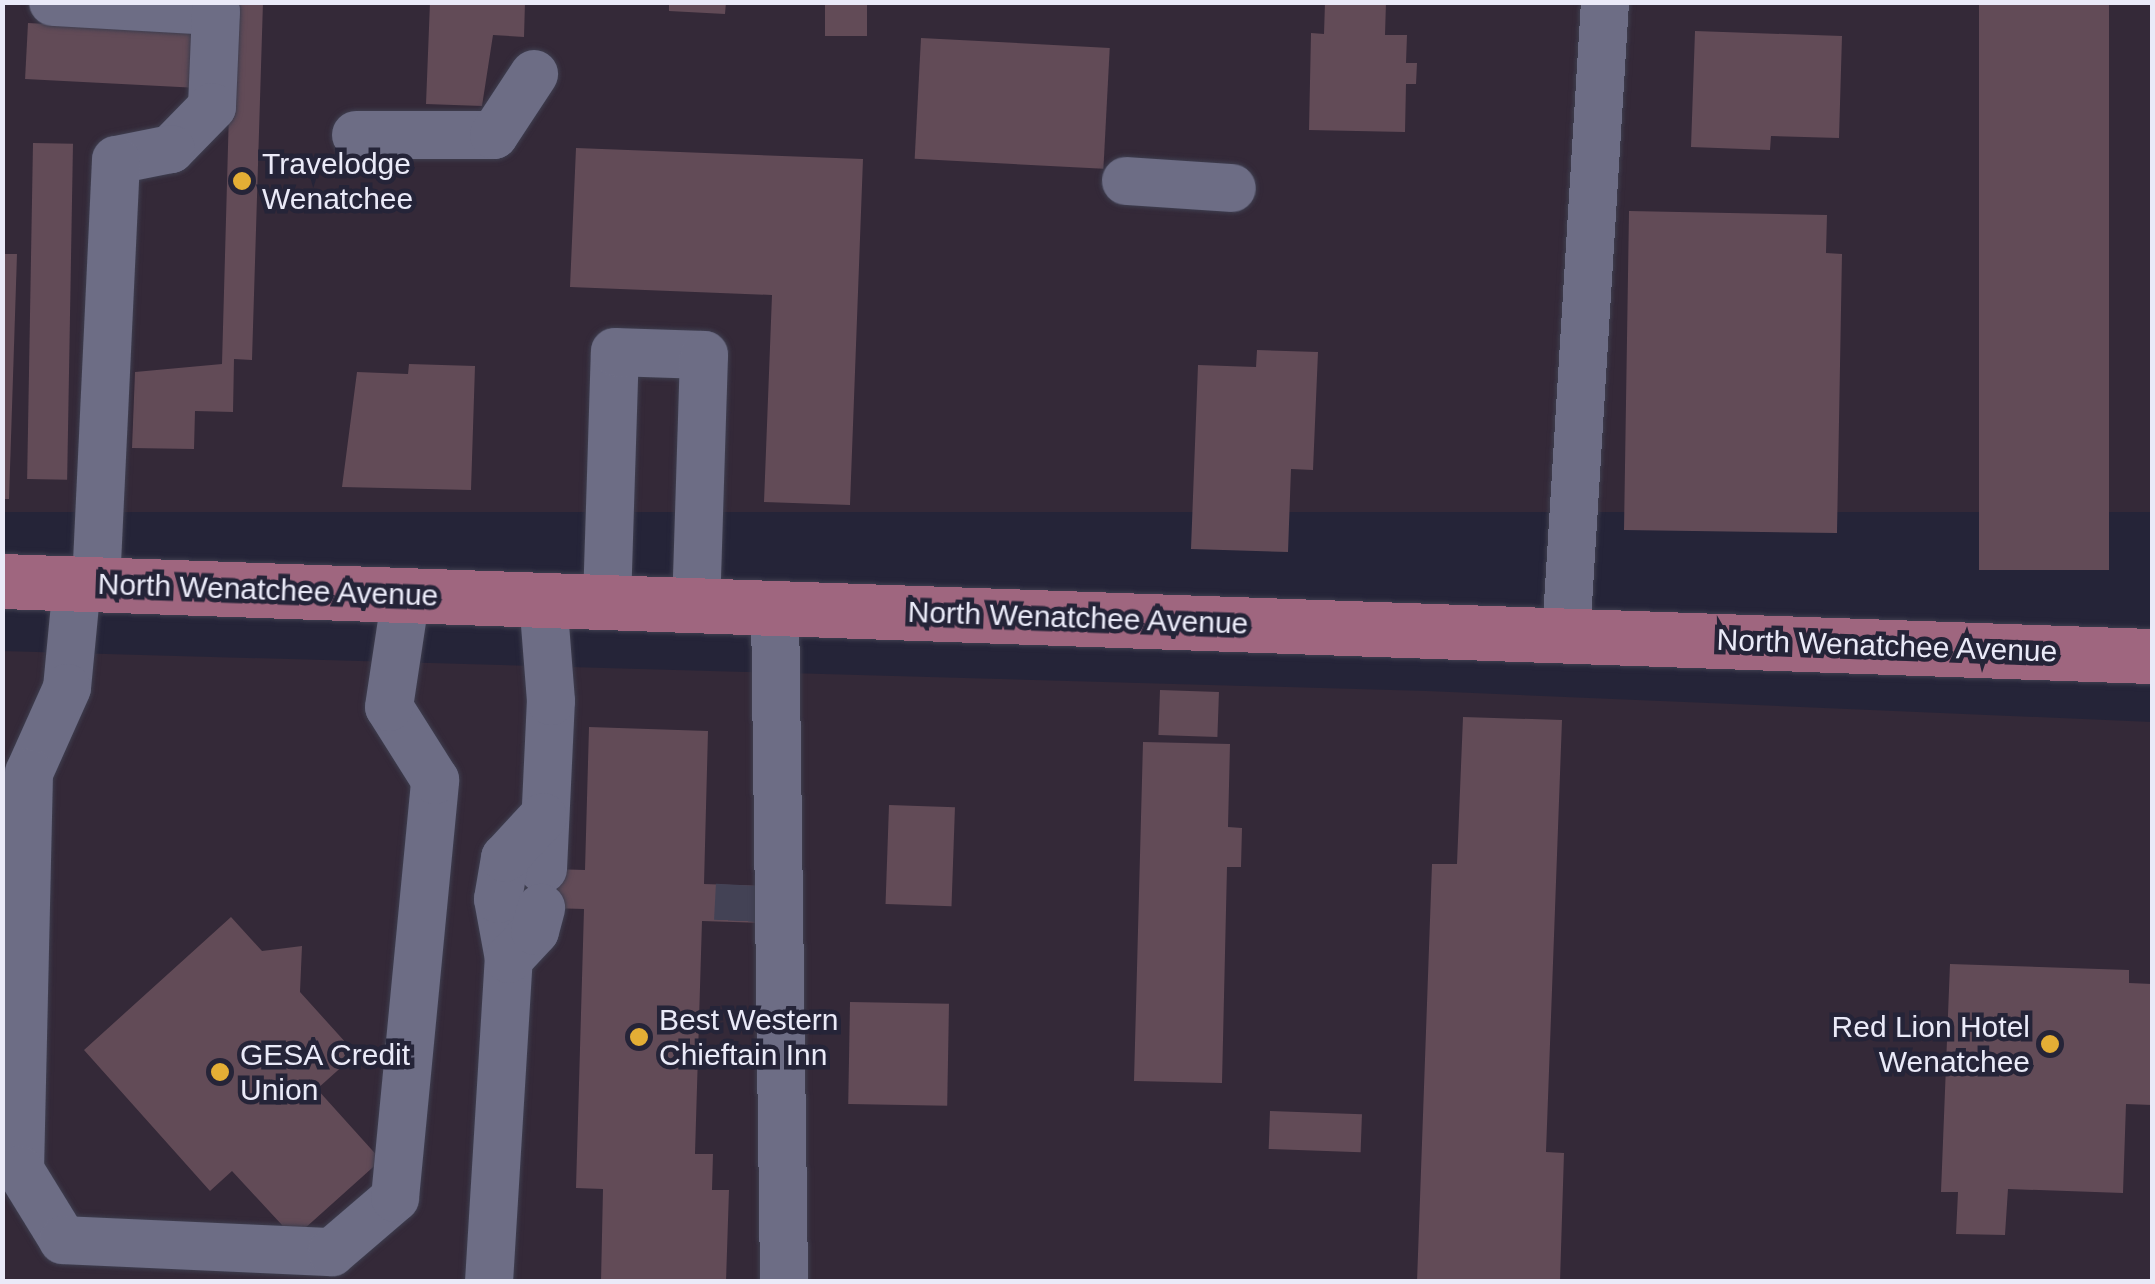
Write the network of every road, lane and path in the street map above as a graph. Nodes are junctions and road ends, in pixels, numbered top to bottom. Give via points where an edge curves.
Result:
1 (53, 2) edge
2 (1605, 2) edge
3 (534, 74) dead end
4 (356, 136) dead end
5 (1126, 181) dead end
6 (1232, 188) dead end
7 (2, 581) edge
8 (86, 584) junction
9 (406, 595) junction
10 (544, 600) junction
11 (607, 602) junction
12 (696, 605) junction
13 (775, 608) junction
14 (1566, 636) junction
15 (2152, 656) edge
16 (774, 807) junction
17 (543, 817) junction
18 (509, 959) junction
19 (774, 968) junction
20 (489, 1282) edge
21 (784, 1282) edge

1 - 8 lane via 216,11 212,107 171,150 116,160
2 - 14 lane
3 - 4 lane via 494,135
5 - 6 lane
7 - 8 main road, North Wenatchee Avenue
8 - 9 main road, North Wenatchee Avenue
8 - 9 lane via 67,688 29,773 20,1170 63,1240 332,1252 395,1198 435,780 389,707
9 - 10 main road, North Wenatchee Avenue
10 - 11 main road, North Wenatchee Avenue
10 - 17 lane via 551,701
11 - 12 main road, North Wenatchee Avenue
11 - 12 lane via 614,352 632,352 704,355
12 - 13 main road, North Wenatchee Avenue
13 - 14 main road, North Wenatchee Avenue
13 - 16 lane
14 - 15 main road, North Wenatchee Avenue
16 - 19 lane
16 - 19 lane via 739,903
17 - 18 lane via 535,931
17 - 18 lane via 505,858 498,899
18 - 20 lane
19 - 21 lane

